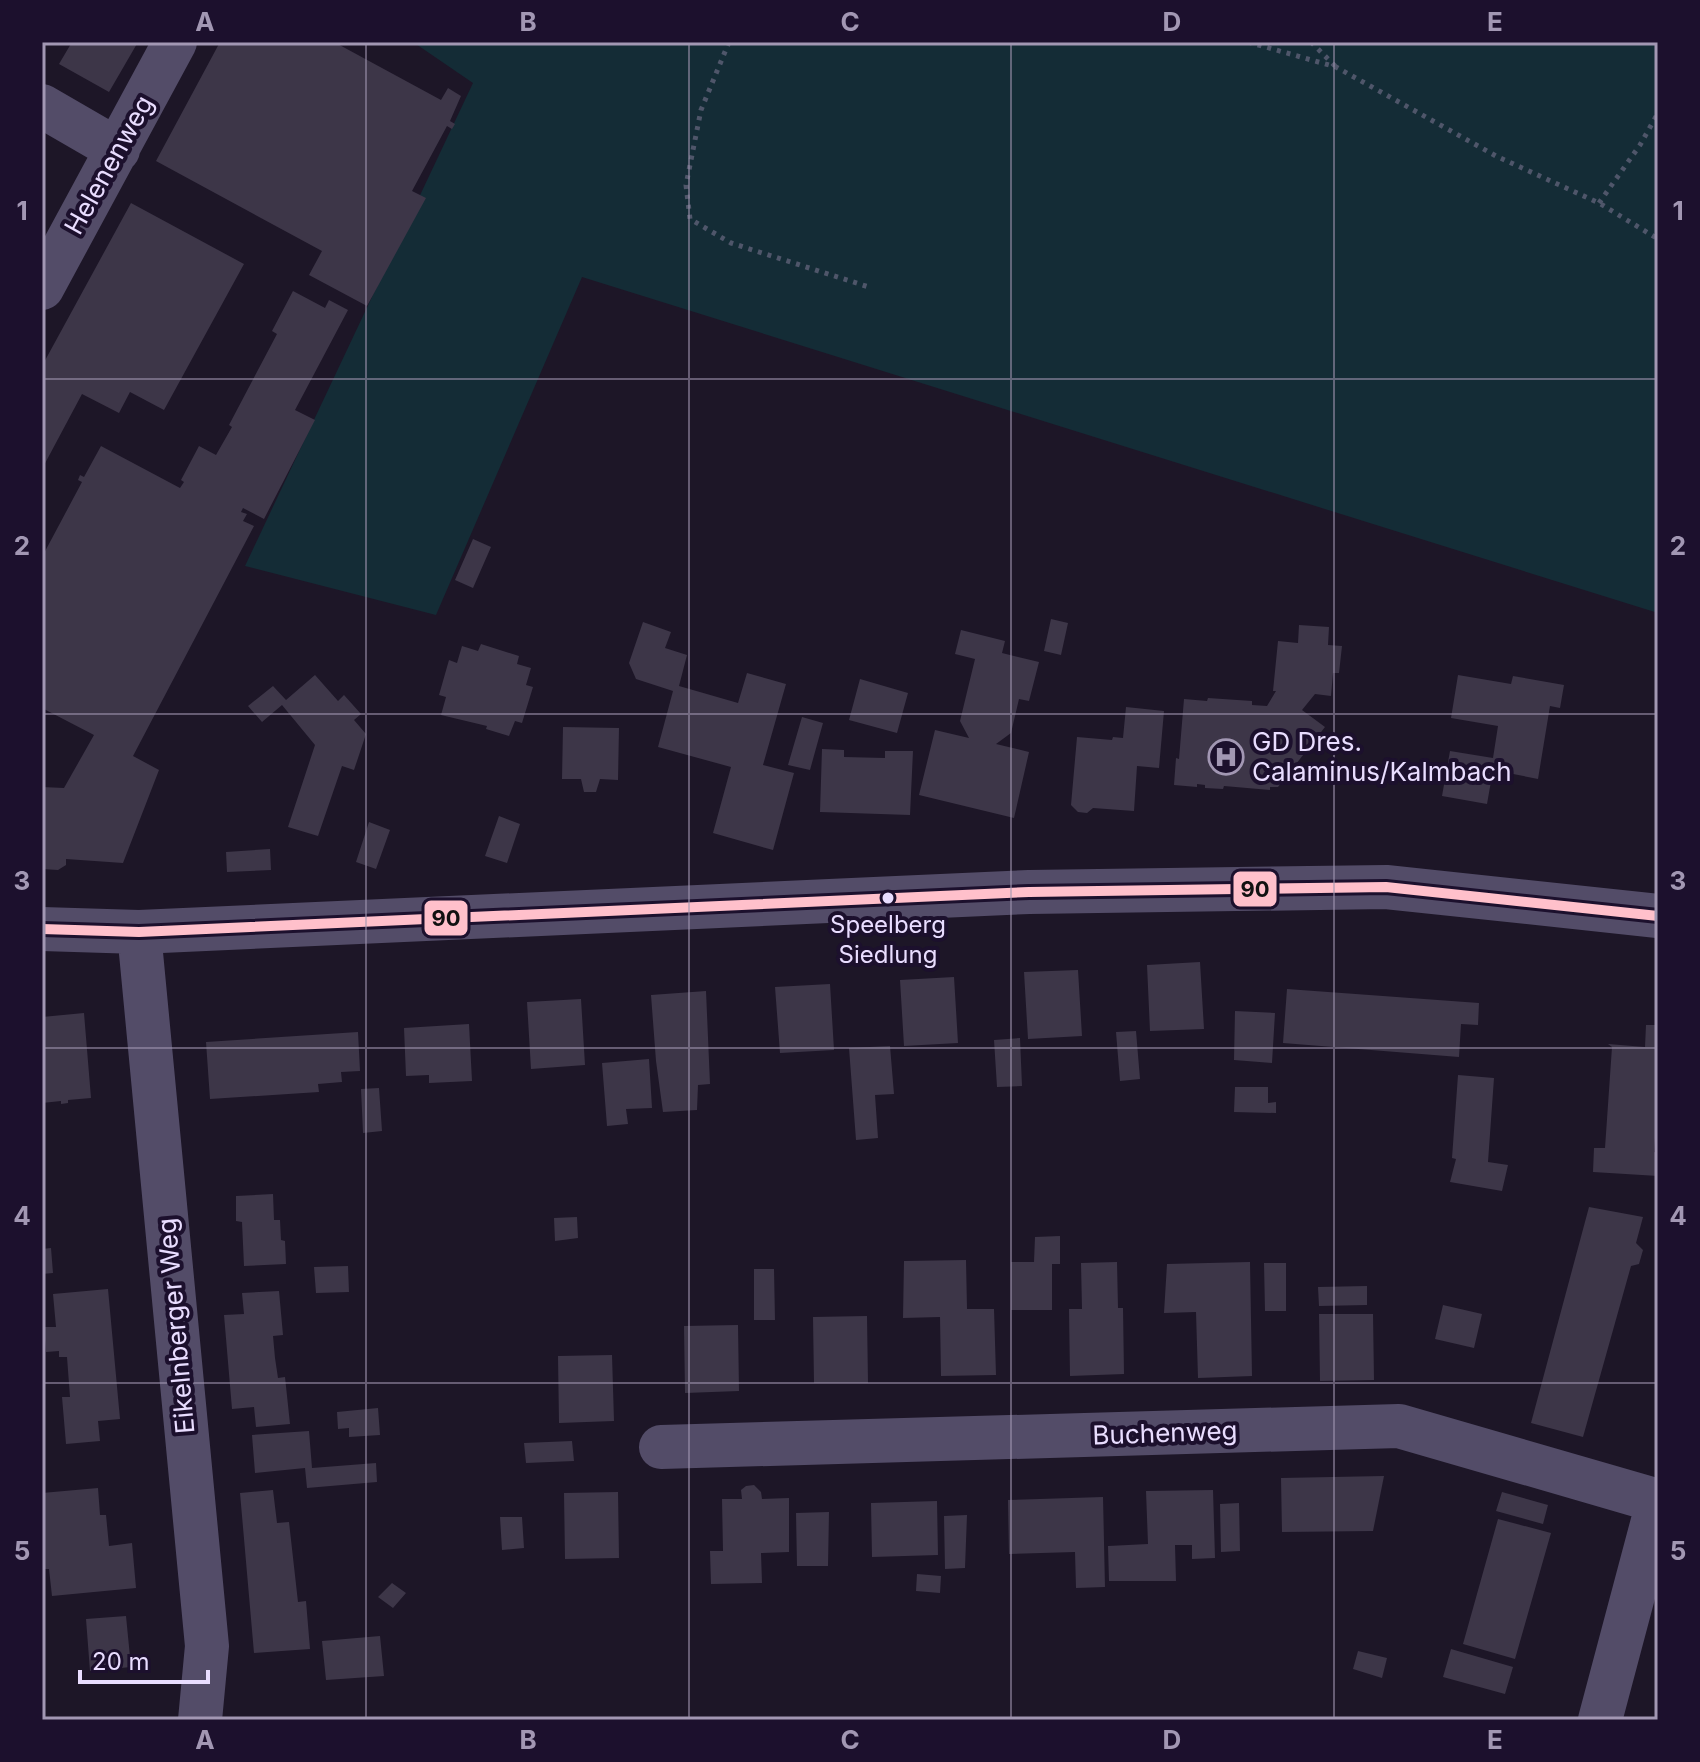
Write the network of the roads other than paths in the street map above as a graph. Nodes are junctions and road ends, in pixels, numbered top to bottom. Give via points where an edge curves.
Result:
1 (175, 42) edge
2 (42, 106) edge
3 (118, 150) junction
4 (42, 288) edge
5 (1658, 916) edge
6 (42, 929) edge
7 (139, 932) junction
8 (661, 1447) dead end
9 (1658, 1501) edge
10 (200, 1720) edge
11 (1600, 1720) edge

1 - 3 street, Helenenweg
2 - 3 street
3 - 4 street, Helenenweg
5 - 7 street via 1386,887 1029,892
6 - 7 street
7 - 10 street, Eikelnberger Weg via 207,1646
8 - 9 street, Buchenweg via 1399,1426
9 - 11 street

